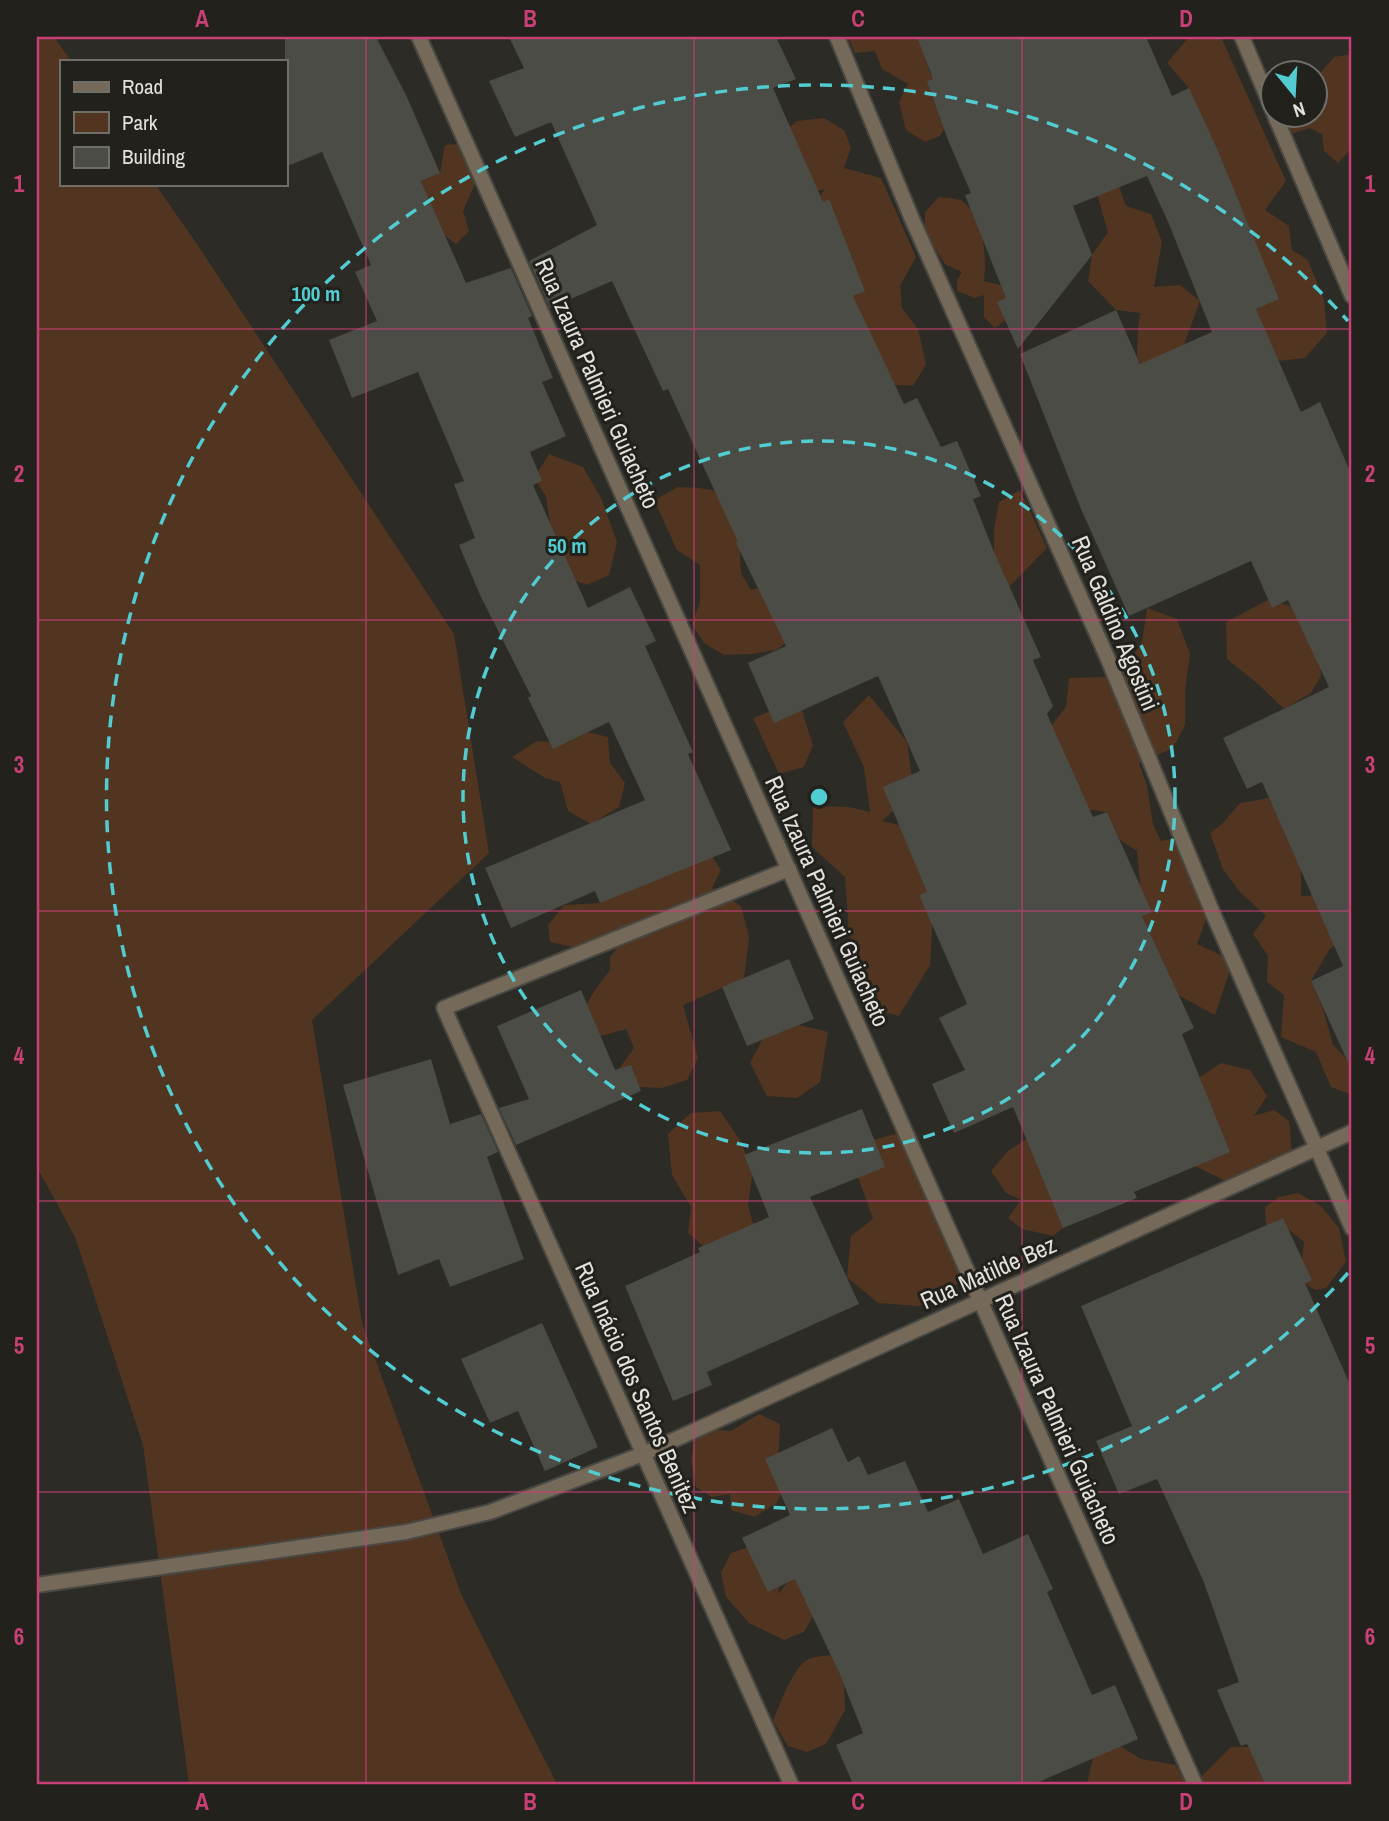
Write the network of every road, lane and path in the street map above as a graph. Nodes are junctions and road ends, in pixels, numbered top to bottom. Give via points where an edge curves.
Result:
1 (419, 37) edge
2 (836, 37) edge
3 (1242, 37) edge
4 (1260, 80) edge
5 (1281, 130) edge
6 (1352, 296) edge
7 (789, 869) junction
8 (1352, 1132) edge
9 (1317, 1149) junction
10 (1352, 1228) edge
11 (980, 1301) junction
12 (643, 1454) junction
13 (37, 1585) edge
14 (790, 1784) edge
15 (1195, 1784) edge

1 - 7 street, Rua Izaura Palmieri Guiacheto
2 - 9 street, Rua Galdino Agostini
3 - 4 street
5 - 6 street
7 - 11 street, Rua Izaura Palmieri Guiacheto
7 - 12 street, Rua Inácio dos Santos Benitez via 444,1008
8 - 9 street, Rua Matilde Bez
9 - 10 street, Rua Galdino Agostini
9 - 11 street, Rua Matilde Bez
11 - 12 street, Rua Matilde Bez
11 - 15 street, Rua Izaura Palmieri Guiacheto
12 - 13 street, Rua Matilde Bez via 490,1512 406,1532
12 - 14 street, Rua Inácio dos Santos Benitez

